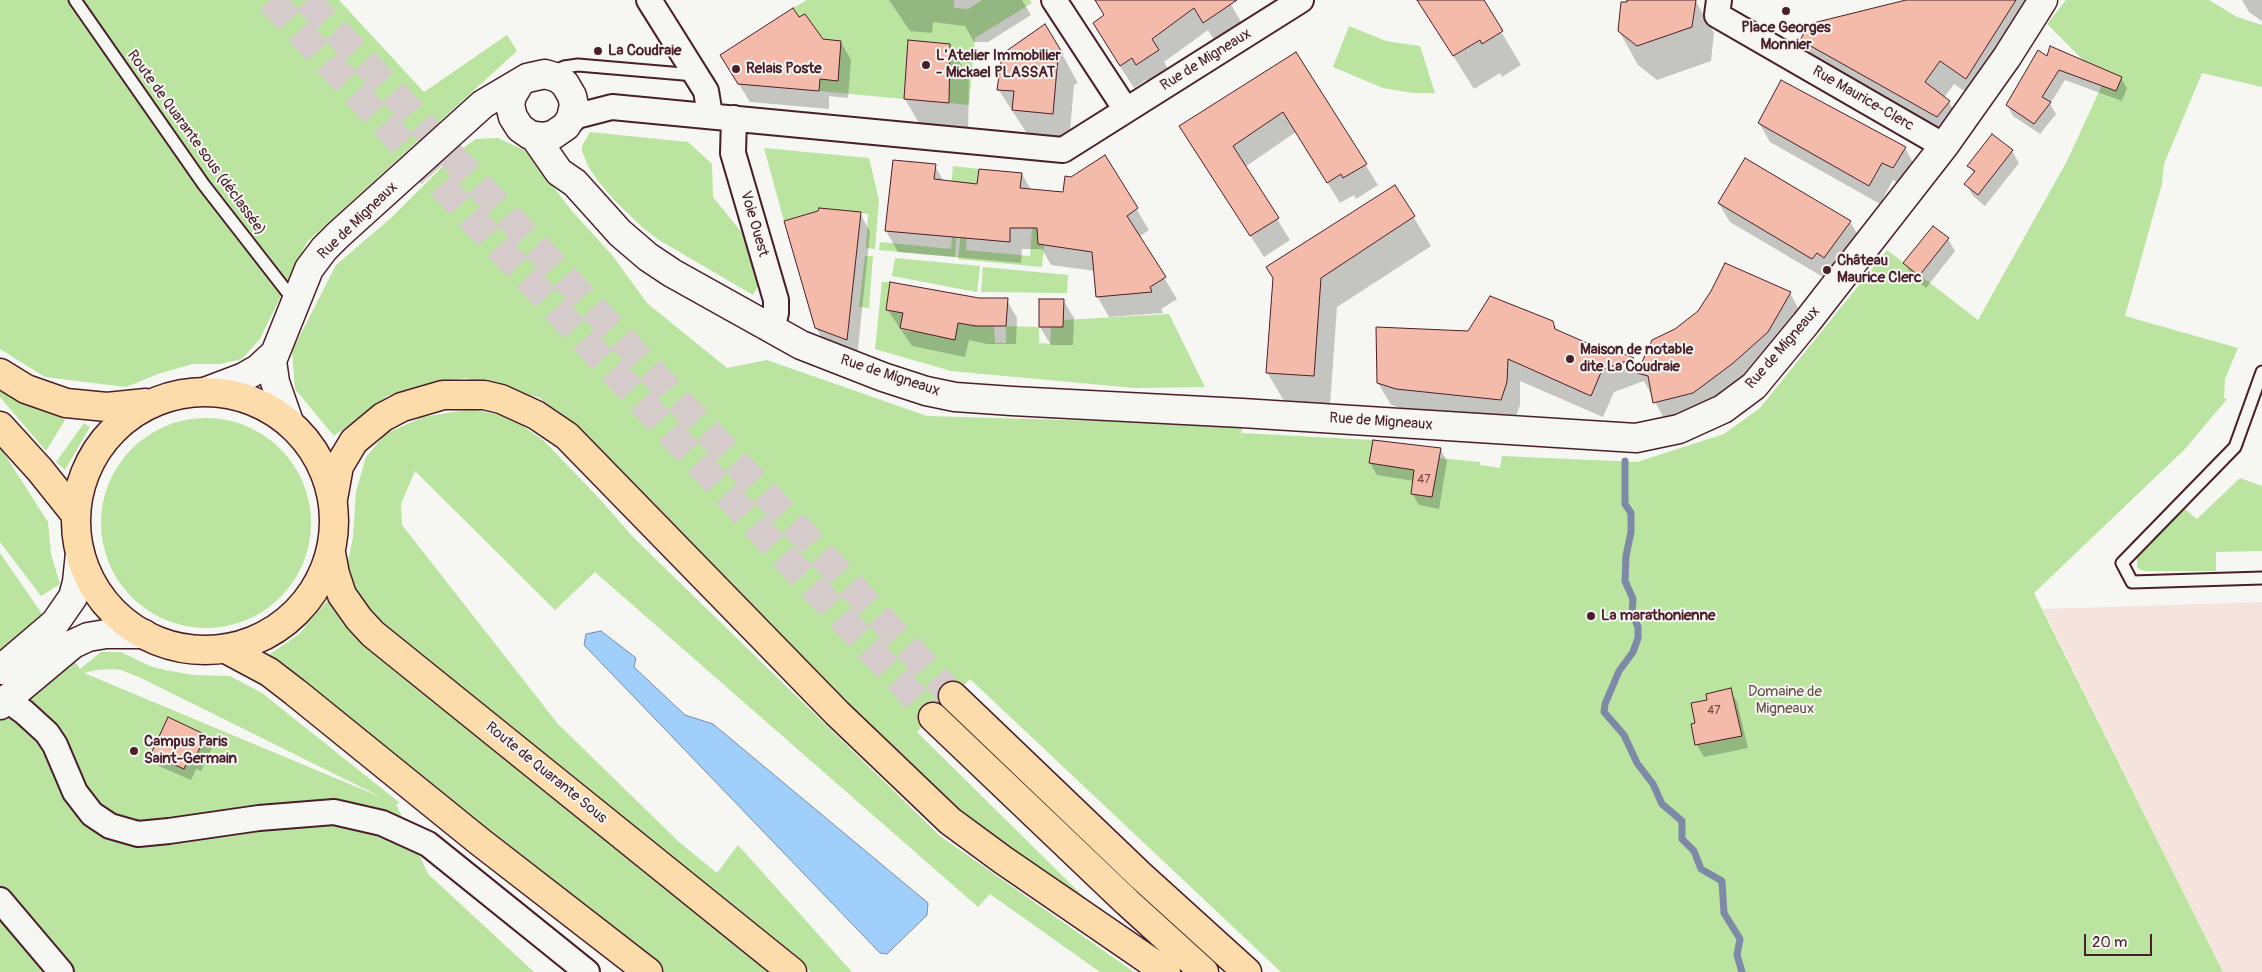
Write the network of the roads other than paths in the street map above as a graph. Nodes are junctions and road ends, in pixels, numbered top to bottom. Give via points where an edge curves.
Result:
1 (75, 0) edge
2 (649, 0) edge
3 (1054, 0) edge
4 (1301, 0) edge
5 (1719, 0) edge
6 (2043, 0) edge
7 (697, 76) junction
8 (559, 82) junction
9 (519, 84) junction
10 (612, 107) junction
11 (1126, 110) junction
12 (710, 115) junction
13 (734, 118) junction
14 (568, 124) junction
15 (525, 130) junction
16 (455, 132) junction
17 (1944, 146) junction
18 (575, 183) junction
19 (295, 302) junction
20 (772, 330) junction
21 (273, 355) junction
22 (2262, 372) edge
23 (0, 373) edge
24 (207, 392) junction
25 (154, 402) junction
26 (289, 422) junction
27 (0, 426) edge
28 (333, 499) junction
29 (76, 515) junction
30 (80, 552) junction
31 (331, 553) junction
32 (2262, 578) edge
33 (144, 634) junction
34 (226, 649) junction
35 (0, 670) edge
36 (953, 696) tunnel mouth
37 (3, 702) edge
38 (933, 718) tunnel mouth
39 (0, 900) edge
40 (61, 972) edge
41 (587, 972) edge
42 (648, 972) edge
43 (792, 972) edge
44 (1166, 972) edge
45 (1204, 972) edge
46 (1246, 972) edge

1 - 19 lane, Route de Quarante sous (déclassée) via 204,185
2 - 7 street
3 - 11 street
4 - 11 street, Rue de Migneaux
5 - 17 street, Rue Maurice-Clerc via 1717,15
6 - 17 street, Rue de Migneaux
7 - 8 lane via 578,65 564,67
7 - 12 street via 708,97
8 - 9 street, Rue de Migneaux via 531,76
8 - 10 street, Rue de Migneaux
8 - 14 street, Rue de Migneaux via 574,105
9 - 15 street, Rue de Migneaux via 510,105
9 - 16 street, Rue de Migneaux via 483,104
10 - 12 street, Rue de Migneaux
10 - 14 street, Rue de Migneaux via 577,116
11 - 13 street, Rue de Migneaux via 1063,150
12 - 13 street, Rue de Migneaux
13 - 20 street, Voie Ouest via 733,154 776,300
14 - 15 street, Rue de Migneaux via 553,135
14 - 18 street, Rue de Migneaux via 563,147
15 - 16 street, Rue de Migneaux via 484,123
15 - 18 street, Rue de Migneaux via 559,172
16 - 19 street, Rue de Migneaux via 324,249 309,269
17 - 20 street, Rue de Migneaux via 1754,386 1723,409 1679,429 1636,438 954,397 883,377 801,345
18 - 20 street, Rue de Migneaux via 620,233 648,257 704,293
19 - 21 street, Rue de Migneaux
21 - 24 street, Rue de Migneaux via 244,378
21 - 26 street, Rue de Migneaux via 275,382
22 - 32 lane via 2235,447 2122,563 2132,582
23 - 25 main road, Route de Quarante Sous via 26,389 66,403 107,407
24 - 25 main road, Route de Quarante Sous via 180,394
24 - 26 main road, Route de Quarante Sous via 250,400 275,411
25 - 29 main road, Route de Quarante Sous via 129,416 99,447 80,486
26 - 28 main road, Route de Quarante Sous via 322,464
27 - 29 main road
28 - 31 main road, Route de Quarante Sous via 335,516
28 - 44 main road via 339,466 354,441 383,416 402,407 442,395 484,394 536,415 567,436 836,713 950,821
29 - 30 main road, Route de Quarante Sous
30 - 33 main road, Route de Quarante Sous via 94,588 119,617
30 - 35 street via 73,597 55,623
31 - 34 main road, Route de Quarante Sous via 317,588 293,616 262,638
31 - 43 main road, Route de Quarante Sous via 342,595 373,634
33 - 34 main road, Route de Quarante Sous via 187,649
33 - 37 street via 88,637 74,644
34 - 42 main road, Route de Quarante Sous via 269,672
36 - 46 main road
37 - 41 street via 24,712 47,733 75,792 92,814 110,826 138,834 334,812 382,823 428,844
38 - 45 main road
39 - 40 street

